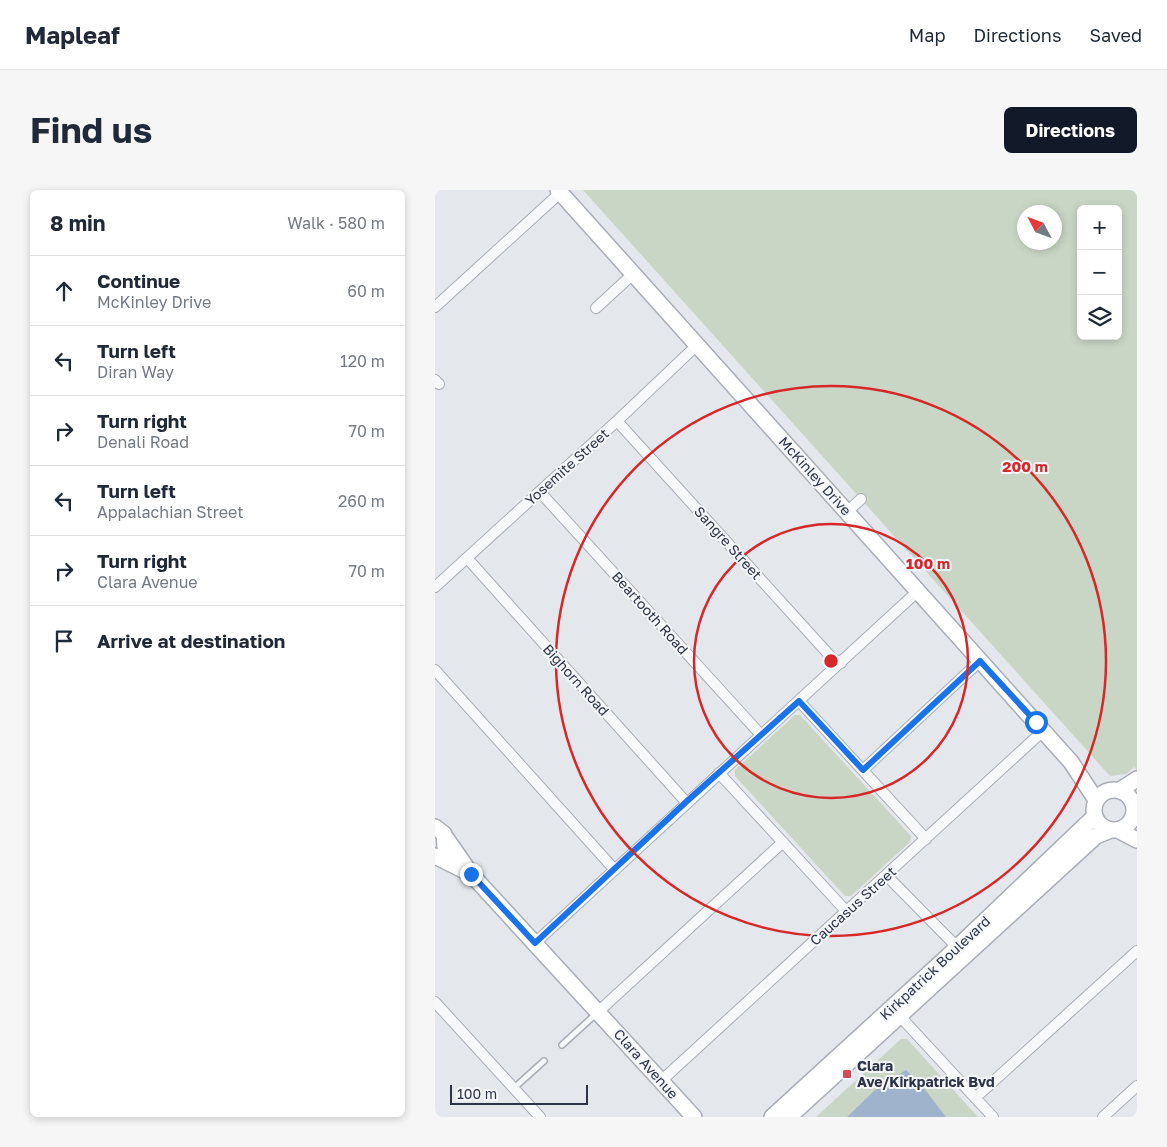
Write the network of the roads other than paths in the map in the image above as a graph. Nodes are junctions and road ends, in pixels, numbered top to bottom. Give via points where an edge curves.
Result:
1 (559, 191) edge
2 (633, 274) junction
3 (435, 307) edge
4 (596, 308) dead end
5 (697, 345) junction
6 (617, 421) junction
7 (541, 492) junction
8 (861, 499) dead end
9 (847, 512) junction
10 (467, 558) junction
11 (435, 587) edge
12 (918, 591) junction
13 (980, 661) junction
14 (841, 663) junction
15 (435, 670) edge
16 (799, 701) junction
17 (1043, 731) junction
18 (761, 735) junction
19 (1071, 762) junction
20 (863, 770) junction
21 (719, 773) junction
22 (1137, 779) edge
23 (1116, 790) junction
24 (1096, 800) junction
25 (686, 802) junction
26 (1136, 815) edge
27 (1095, 816) junction
28 (435, 827) edge
29 (1115, 830) junction
30 (446, 838) junction
31 (926, 839) junction
32 (1137, 840) edge
33 (783, 842) junction
34 (435, 856) edge
35 (613, 869) junction
36 (471, 874) junction
37 (887, 876) junction
38 (846, 912) junction
39 (535, 943) junction
40 (957, 947) junction
41 (1137, 951) edge
42 (435, 1002) edge
43 (599, 1011) junction
44 (896, 1012) junction
45 (562, 1045) dead end
46 (544, 1061) dead end
47 (661, 1081) junction
48 (1137, 1086) edge
49 (514, 1088) junction
50 (975, 1098) junction
51 (540, 1117) edge
52 (694, 1117) edge
53 (772, 1117) edge
54 (789, 1117) edge
55 (993, 1117) edge
56 (1103, 1117) edge

1 - 2 street, McKinley Drive
1 - 3 street
2 - 4 street
2 - 5 street, McKinley Drive
5 - 6 street, Yosemite Street
5 - 9 street, McKinley Drive
6 - 7 street, Yosemite Street
6 - 14 street, Sangre Street via 832,658
7 - 10 street, Yosemite Street
7 - 18 street, Beartooth Road
8 - 9 street
9 - 12 street, McKinley Drive
10 - 11 street, Yosemite Street
10 - 25 street, Bighorn Road
12 - 13 street, McKinley Drive
12 - 14 street
13 - 17 street, McKinley Drive
13 - 20 street
14 - 16 street
15 - 35 street
16 - 18 street
16 - 20 street
17 - 19 street, McKinley Drive
17 - 31 street, Caucasus Street
18 - 21 street
19 - 23 street, McKinley Drive via 1099,784
19 - 24 street, McKinley Drive
20 - 31 street
21 - 25 street
21 - 33 street
22 - 23 street
23 - 24 street via 1101,794
23 - 26 street via 1131,798
24 - 27 street
25 - 35 street
26 - 29 street via 1124,828
27 - 29 street via 1100,824
27 - 40 street, Kirkpatrick Boulevard
28 - 30 street, Clara Avenue
29 - 32 street
29 - 44 street, Kirkpatrick Boulevard via 1096,836
30 - 34 street via 443,851
30 - 36 street, Clara Avenue
31 - 37 street, Caucasus Street
33 - 38 street
33 - 43 street
34 - 36 street, Clara Avenue
35 - 39 street
36 - 39 street, Clara Avenue
37 - 38 street, Caucasus Street
37 - 40 street
38 - 47 street, Caucasus Street
39 - 43 street, Clara Avenue
40 - 44 street, Kirkpatrick Boulevard
41 - 50 street
42 - 49 street
43 - 45 lane
43 - 47 street, Clara Avenue
44 - 50 street
44 - 53 street, Kirkpatrick Boulevard
44 - 54 street, Kirkpatrick Boulevard
46 - 49 lane
47 - 52 street, Clara Avenue
48 - 56 street
49 - 51 street
50 - 55 street

